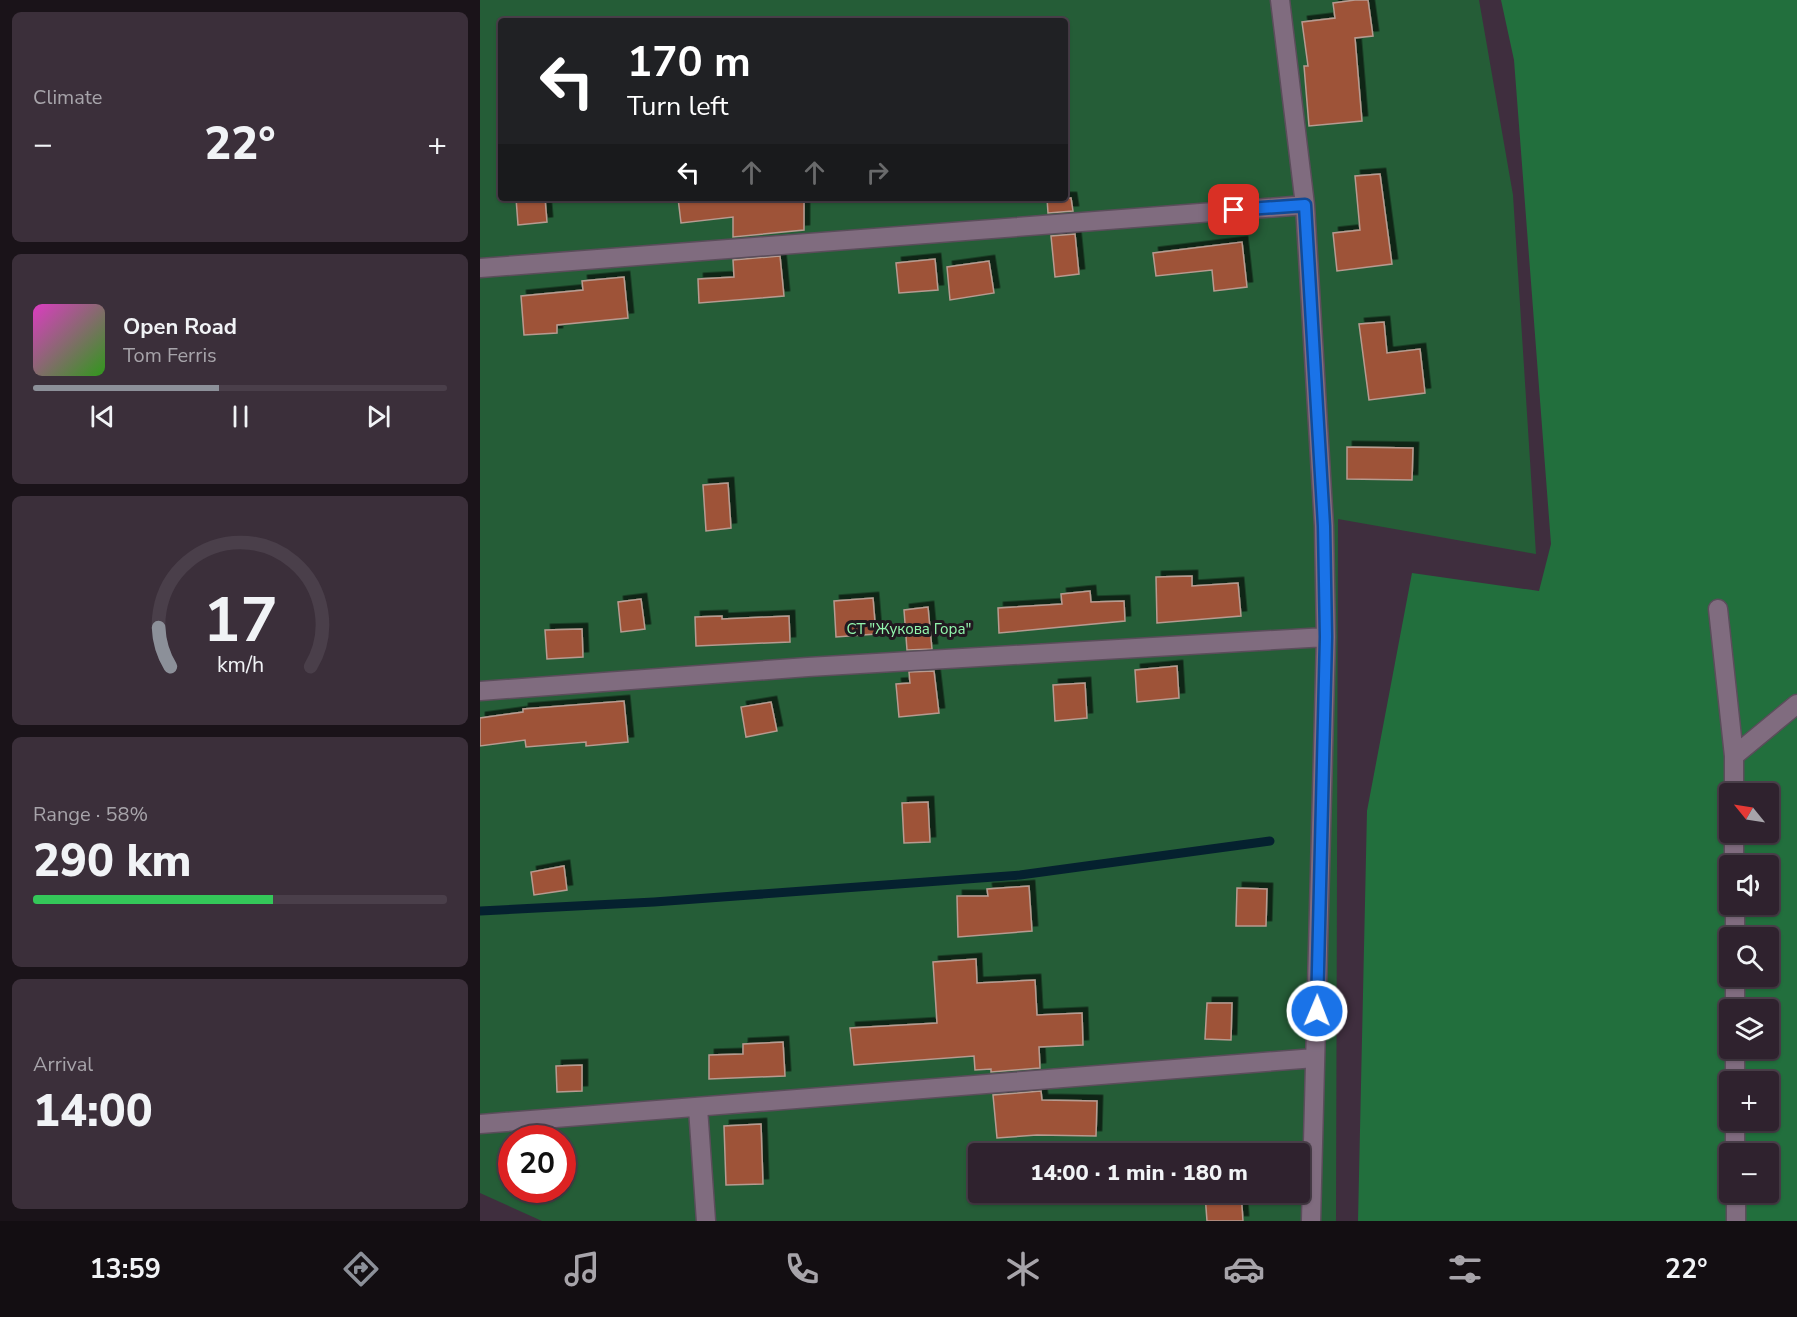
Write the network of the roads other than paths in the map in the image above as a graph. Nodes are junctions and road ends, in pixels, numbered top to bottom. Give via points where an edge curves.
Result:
1 (1280, 0) edge
2 (1305, 205) junction
3 (480, 268) edge
4 (1718, 609) dead end
5 (1326, 637) junction
6 (480, 691) edge
7 (1797, 704) edge
8 (1734, 756) junction
9 (1734, 783) edge
10 (1315, 1058) junction
11 (698, 1108) junction
12 (480, 1124) edge
13 (1736, 1203) edge
14 (706, 1221) edge
15 (1311, 1221) edge
16 (1736, 1221) edge

1 - 2 street
2 - 3 street
2 - 5 street via 1324,526
4 - 8 street
5 - 6 street via 820,666
5 - 10 street
7 - 8 street
8 - 9 street
10 - 11 street via 1006,1080
10 - 15 street
11 - 12 street
11 - 14 street
13 - 16 street

